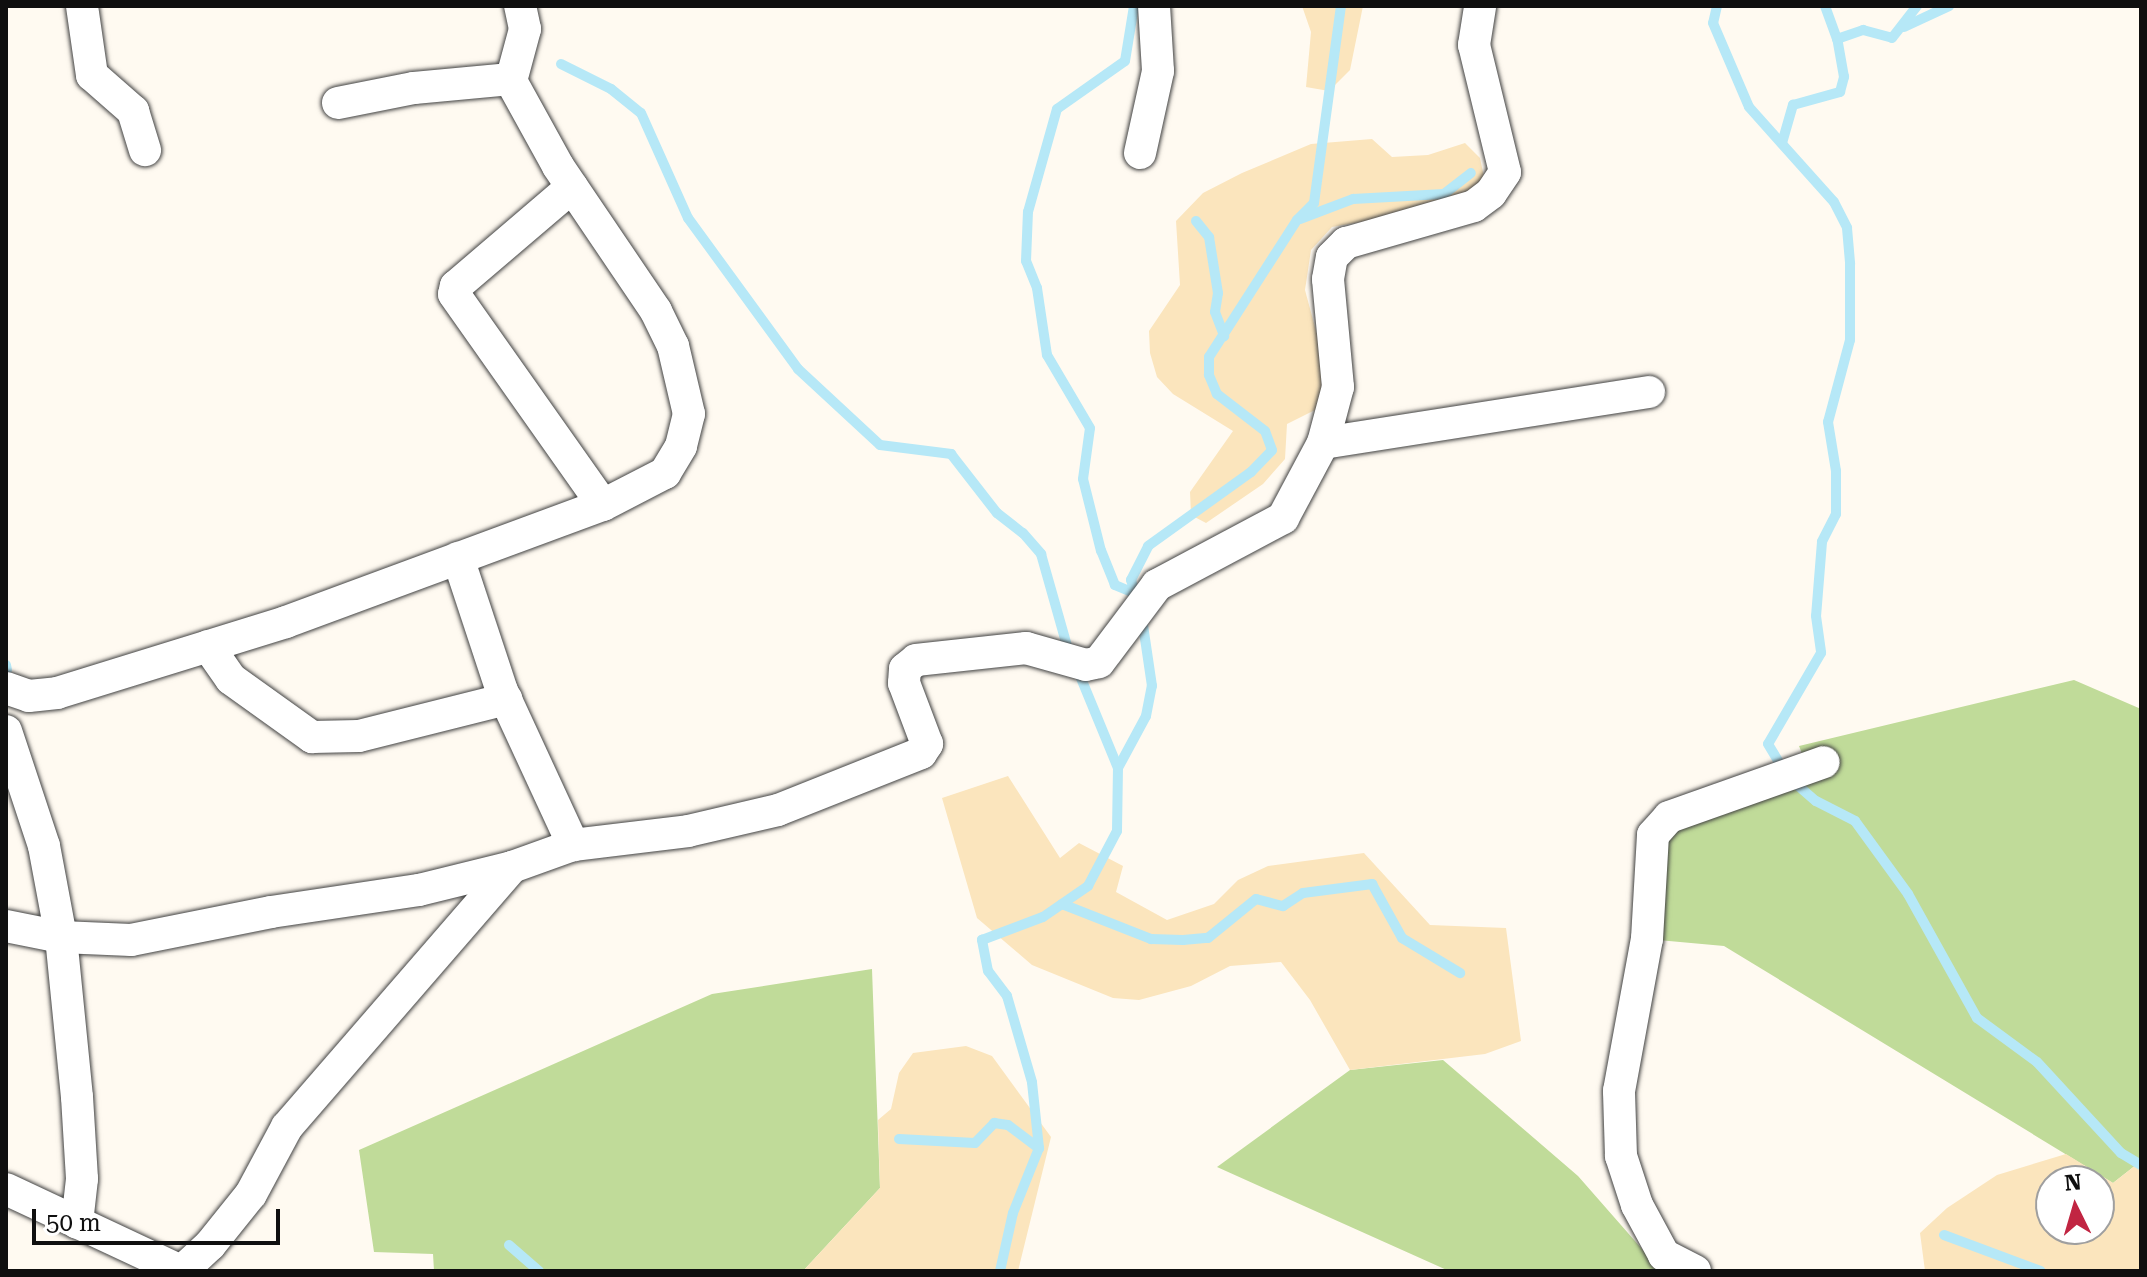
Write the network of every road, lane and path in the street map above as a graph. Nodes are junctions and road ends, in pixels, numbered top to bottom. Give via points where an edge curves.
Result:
1 (82, 6) edge
2 (520, 6) edge
3 (1154, 6) edge
4 (1480, 6) edge
5 (511, 79) junction
6 (338, 103) dead end
7 (145, 150) dead end
8 (1140, 153) dead end
9 (572, 187) junction
10 (1649, 392) dead end
11 (1323, 443) junction
12 (603, 505) junction
13 (458, 558) junction
14 (208, 646) junction
15 (6, 688) edge
16 (506, 699) junction
17 (6, 731) edge
18 (1824, 762) dead end
19 (573, 845) junction
20 (512, 867) junction
21 (6, 926) edge
22 (61, 937) junction
23 (6, 1189) edge
24 (77, 1223) junction
25 (147, 1264) edge
26 (182, 1271) edge
27 (1695, 1271) edge

1 - 7 street via 92,75 133,111
2 - 5 street via 525,29 522,56
3 - 8 street via 1158,71
4 - 11 street via 1474,45 1505,172 1474,206 1346,243 1332,257 1328,279 1338,387
5 - 6 street via 414,88
5 - 9 street
9 - 12 street via 656,311 673,346 689,414 681,446 665,473
9 - 12 street via 456,286 454,294
10 - 11 street
11 - 19 street via 1283,518 1157,585 1099,662 1086,665 1026,648 931,654 905,669 911,709 927,744 906,762 734,822
12 - 13 street
13 - 14 street
13 - 16 street
14 - 15 street via 57,693 29,696
14 - 16 street via 231,679 312,737 359,736
16 - 19 street
17 - 22 street via 44,846
18 - 27 street via 1669,817 1653,835 1647,939 1619,1091 1621,1156 1637,1205 1664,1255
19 - 20 street
20 - 22 street via 419,890 131,940
20 - 26 street via 287,1127 251,1194
21 - 22 street
22 - 24 street via 82,1179
23 - 24 street
24 - 25 street
25 - 26 street

